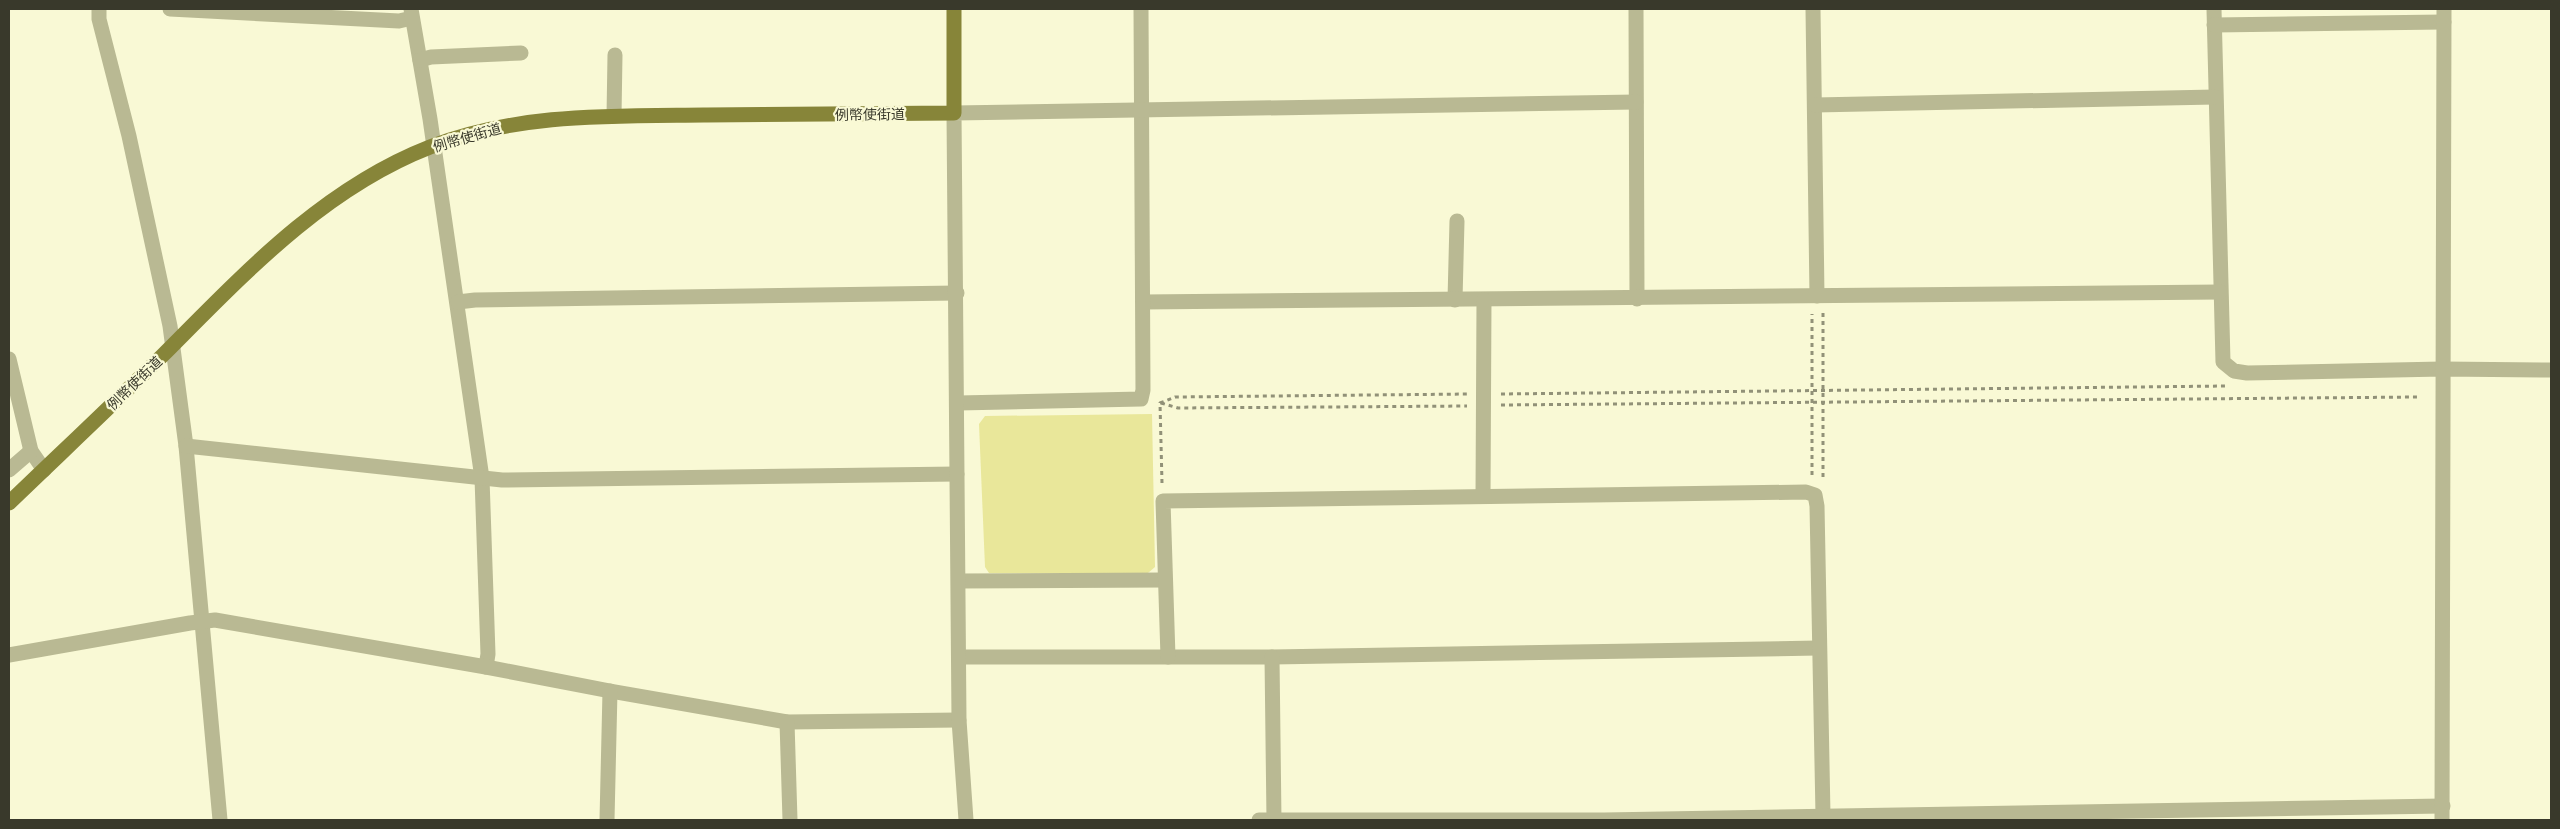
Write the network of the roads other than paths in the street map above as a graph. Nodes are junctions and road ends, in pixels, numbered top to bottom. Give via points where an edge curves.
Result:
1 (98, 9) edge
2 (170, 9) edge
3 (954, 9) edge
4 (1141, 9) edge
5 (1636, 9) edge
6 (1812, 9) edge
7 (2214, 9) edge
8 (220, 10) edge
9 (412, 13) edge
10 (2444, 15) edge
11 (2214, 25) junction
12 (521, 54) dead end
13 (615, 55) dead end
14 (420, 60) junction
15 (2215, 97) junction
16 (1636, 102) junction
17 (1815, 105) junction
18 (1143, 109) junction
19 (954, 113) junction
20 (614, 116) junction
21 (433, 146) junction
22 (1457, 221) dead end
23 (2220, 292) junction
24 (957, 293) junction
25 (1817, 296) junction
26 (1637, 299) junction
27 (1456, 300) junction
28 (1484, 300) junction
29 (458, 302) junction
30 (1142, 302) junction
31 (172, 346) junction
32 (9, 359) edge
33 (2442, 369) junction
34 (2551, 370) edge
35 (958, 403) junction
36 (186, 446) junction
37 (31, 451) junction
38 (9, 470) edge
39 (44, 470) junction
40 (957, 474) junction
41 (482, 478) junction
42 (1483, 496) junction
43 (9, 503) edge
44 (959, 580) junction
45 (1165, 580) junction
46 (202, 621) junction
47 (1818, 648) junction
48 (9, 655) edge
49 (960, 657) junction
50 (1168, 657) junction
51 (1272, 657) junction
52 (486, 667) junction
53 (610, 692) junction
54 (960, 720) junction
55 (787, 722) junction
56 (2442, 813) edge
57 (1823, 815) junction
58 (220, 820) edge
59 (607, 820) edge
60 (790, 820) edge
61 (966, 820) edge
62 (1260, 820) edge
63 (1274, 820) edge
64 (1604, 820) edge

1 - 31 street via 129,136
2 - 8 street
3 - 19 main road
4 - 18 street
5 - 16 street
6 - 17 street
7 - 11 street
8 - 9 street via 399,21
9 - 14 street
10 - 11 street
10 - 33 street
11 - 15 street
12 - 14 street
13 - 20 street
14 - 21 street
15 - 17 street
15 - 23 street
16 - 18 street
16 - 26 street
17 - 25 street
18 - 19 street
18 - 30 street
19 - 20 main road, 例幣使街道
19 - 24 street
20 - 21 main road, 例幣使街道 via 535,120
21 - 29 street
21 - 31 main road, 例幣使街道 via 360,183 303,222
22 - 27 street
23 - 25 street
23 - 33 street via 2223,362 2234,371
24 - 29 street
24 - 35 street
25 - 26 street
26 - 28 street
27 - 28 street
27 - 30 street
28 - 42 street
29 - 41 street
30 - 35 street via 1141,399
31 - 36 street
31 - 39 main road, 例幣使街道
32 - 37 street
33 - 34 street
33 - 56 street
35 - 40 street
36 - 41 street
36 - 46 street
37 - 38 street
37 - 39 street
39 - 43 main road, 例幣使街道
40 - 41 street
40 - 44 street
41 - 52 street
42 - 45 street via 1163,501
42 - 47 street via 1806,492 1815,495
44 - 45 street
44 - 49 street
45 - 50 street
46 - 48 street
46 - 52 street via 215,620
46 - 58 street
47 - 51 street
47 - 57 street
49 - 50 street
49 - 54 street
50 - 51 street
51 - 63 street
52 - 53 street
53 - 55 street
53 - 59 street
54 - 55 street
54 - 61 street
55 - 60 street
56 - 57 street
57 - 64 street
62 - 63 street
63 - 64 street

